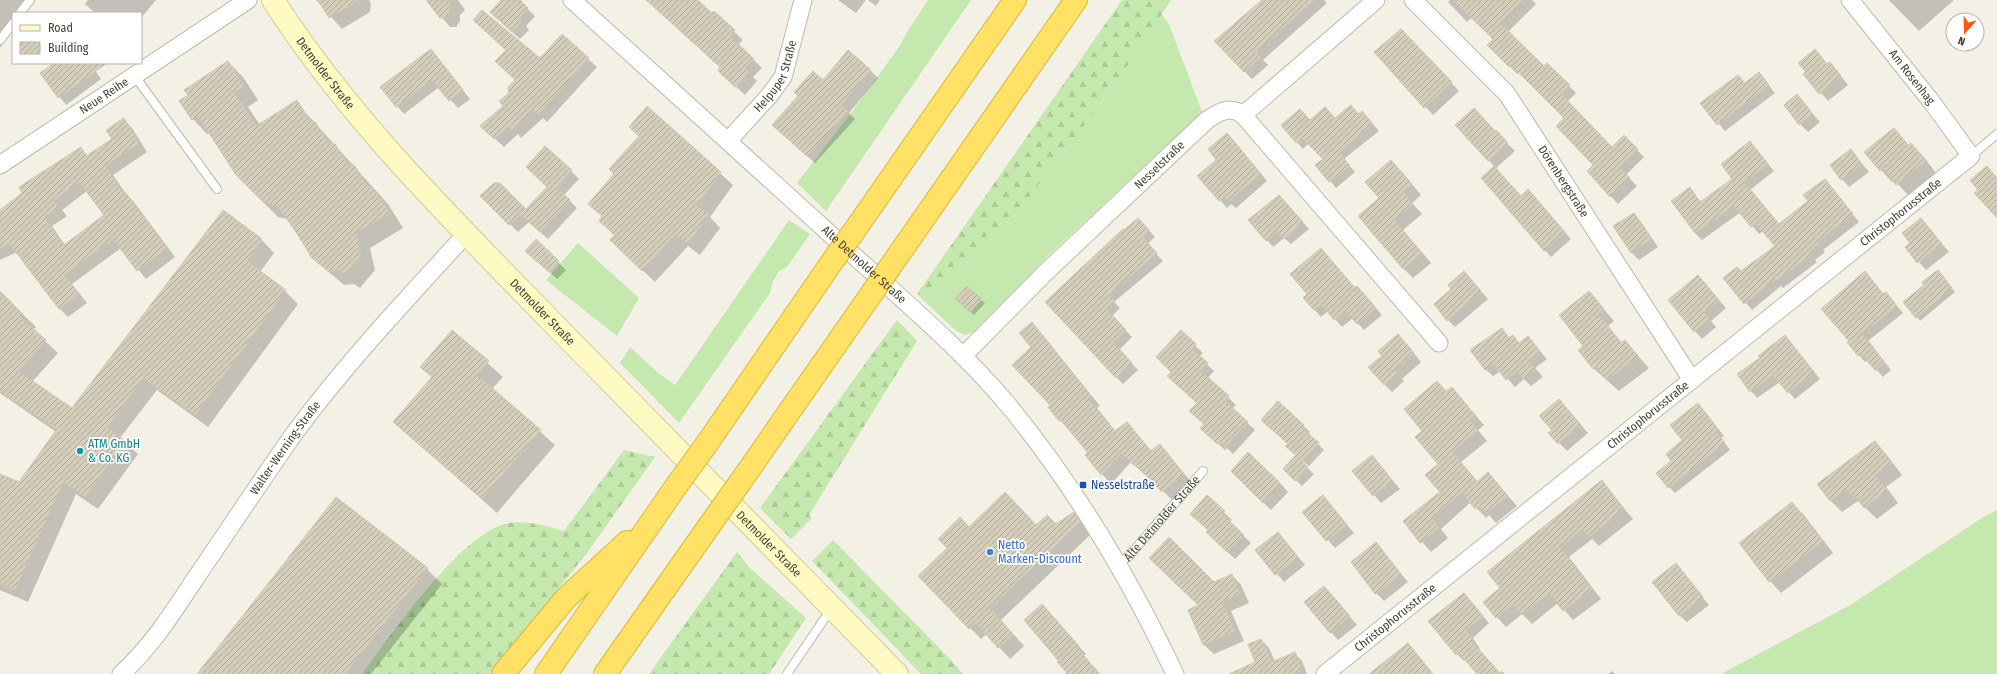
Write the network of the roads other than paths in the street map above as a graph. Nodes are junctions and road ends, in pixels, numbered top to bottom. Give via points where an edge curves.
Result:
1 (30, 0) edge
2 (248, 0) edge
3 (273, 0) edge
4 (572, 0) edge
5 (803, 0) edge
6 (1015, 0) edge
7 (1076, 0) edge
8 (1376, 0) edge
9 (1413, 0) edge
10 (1850, 0) edge
11 (21, 12) edge
12 (12, 24) edge
13 (0, 40) edge
14 (134, 75) junction
15 (1243, 115) junction
16 (1997, 134) edge
17 (728, 141) junction
18 (1971, 156) junction
19 (0, 165) edge
20 (217, 189) dead end
21 (466, 234) junction
22 (1439, 343) dead end
23 (963, 356) junction
24 (1692, 380) junction
25 (1204, 471) dead end
26 (658, 514) junction
27 (1118, 563) junction
28 (832, 608) junction
29 (627, 642) junction
30 (121, 674) edge
31 (503, 674) edge
32 (546, 674) edge
33 (605, 674) edge
34 (615, 674) edge
35 (787, 674) edge
36 (897, 674) edge
37 (1175, 674) edge
38 (1325, 674) edge

1 - 11 lane
2 - 14 street, Neue Reihe
3 - 21 street, Detmolder Straße via 294,33 375,137
4 - 17 street, Alte Detmolder Straße
5 - 17 street, Helpuper Straße via 783,77
6 - 26 highway, bridge
7 - 29 highway, bridge
8 - 15 street
9 - 24 street, Dörenbergstraße via 1507,94
10 - 18 street, Am Rosenhag
12 - 13 lane
14 - 19 street, Neue Reihe
14 - 20 lane
15 - 22 street
15 - 23 street, Nesselstraße via 1229,109 1207,120
16 - 18 lane
17 - 23 street, Alte Detmolder Straße
18 - 24 street, Christophorusstraße
21 - 28 street, Detmolder Straße
21 - 30 street, Walter-Werning-Straße via 332,386 284,449 163,627
23 - 27 street, Alte Detmolder Straße via 1007,404 1047,456
24 - 38 street, Christophorusstraße
25 - 27 lane, Alte Detmolder Straße via 1128,557
26 - 31 highway via 566,598
26 - 32 highway
27 - 37 street, Alte Detmolder Straße
28 - 35 lane
28 - 36 street, Detmolder Straße
29 - 33 highway
29 - 34 highway

